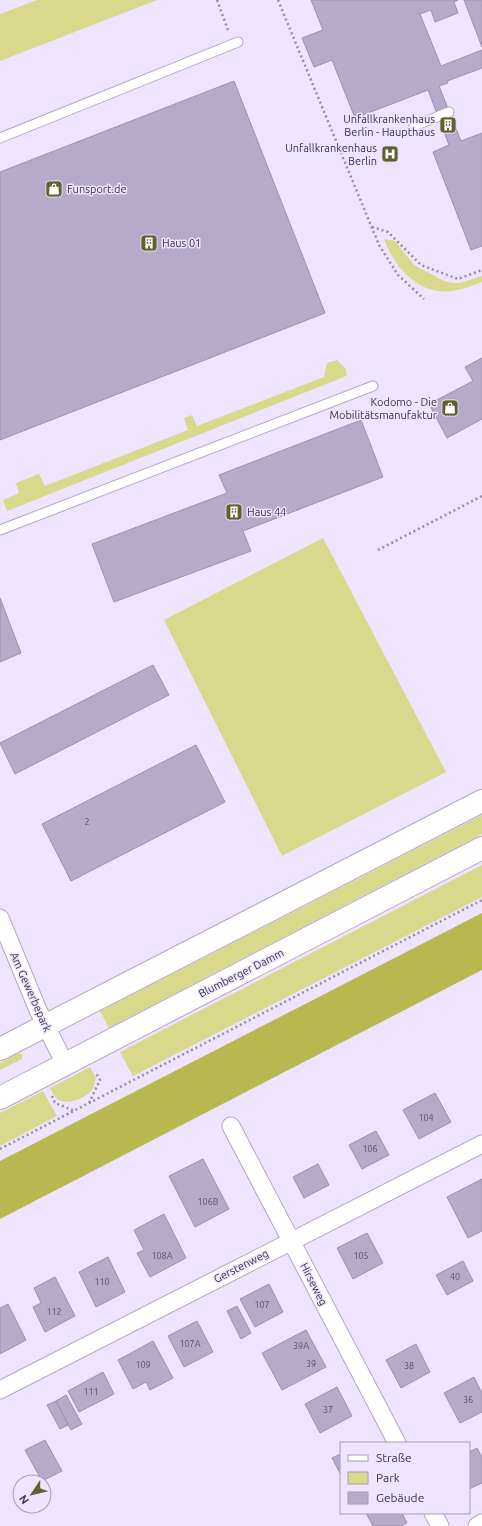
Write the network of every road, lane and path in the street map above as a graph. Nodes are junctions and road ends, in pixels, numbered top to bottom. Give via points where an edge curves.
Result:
1 (217, 0) edge
2 (278, 0) edge
3 (235, 43) joint
4 (449, 112) dead end
5 (414, 126) dead end
6 (0, 138) edge
7 (372, 227) junction
8 (482, 270) edge
9 (424, 299) dead end
10 (374, 386) dead end
11 (482, 496) edge
12 (0, 530) edge
13 (378, 550) dead end
14 (482, 801) edge
15 (482, 848) edge
16 (482, 900) edge
17 (0, 918) edge
18 (45, 1026) junction
19 (0, 1049) edge
20 (65, 1064) junction
21 (95, 1071) dead end
22 (48, 1090) dead end
23 (0, 1098) edge
24 (89, 1103) junction
25 (75, 1110) junction
26 (231, 1126) dead end
27 (482, 1144) edge
28 (0, 1149) edge
29 (291, 1240) junction
30 (0, 1390) edge
31 (396, 1442) edge
32 (434, 1514) edge
33 (482, 1523) edge
34 (440, 1526) edge
35 (477, 1526) edge

1 - 3 path
2 - 7 path
3 - 6 lane
4 - 5 lane
7 - 8 path via 388,232 421,265 458,279
7 - 9 path via 379,245 398,275
10 - 12 lane
11 - 13 path
14 - 18 main road
15 - 20 main road, Blumberger Damm
16 - 24 path
17 - 18 street, Am Gewerbepark
18 - 19 main road
18 - 20 street, Am Gewerbepark
20 - 23 main road, Blumberger Damm
21 - 24 path via 100,1080
22 - 25 path via 55,1103
24 - 25 path
25 - 28 path
26 - 29 street, Hirseweg
27 - 29 street, Gerstenweg
29 - 30 street, Gerstenweg
29 - 31 street, Hirseweg
32 - 34 street
33 - 35 street

